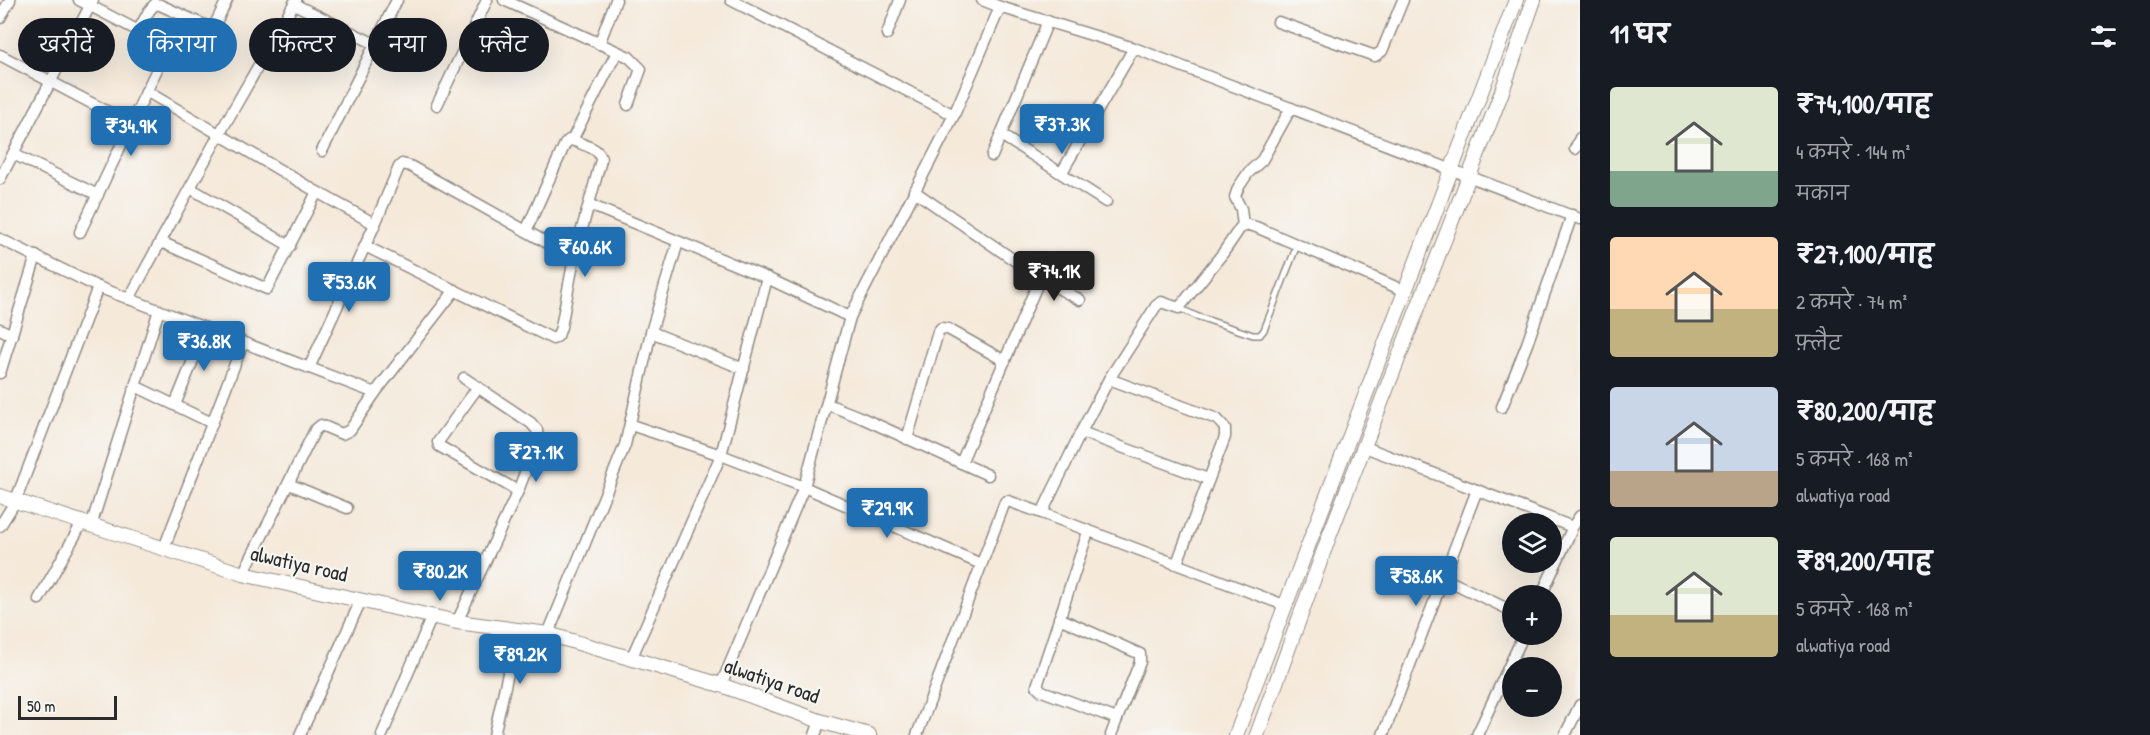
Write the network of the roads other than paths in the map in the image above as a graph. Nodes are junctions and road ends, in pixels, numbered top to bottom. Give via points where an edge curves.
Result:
1 (10, 0) edge
2 (79, 0) edge
3 (227, 0) edge
4 (397, 0) edge
5 (487, 0) edge
6 (504, 0) edge
7 (616, 0) edge
8 (731, 0) edge
9 (900, 0) edge
10 (982, 0) edge
11 (1403, 0) edge
12 (1516, 0) edge
13 (1534, 0) edge
14 (295, 2) edge
15 (92, 3) edge
16 (1000, 7) junction
17 (0, 18) edge
18 (144, 18) edge
19 (187, 18) edge
20 (218, 18) edge
21 (388, 18) edge
22 (1048, 21) junction
23 (1278, 22) dead end
24 (127, 24) edge
25 (887, 34) dead end
26 (368, 40) edge
27 (599, 44) junction
28 (1134, 48) junction
29 (617, 52) junction
30 (0, 55) edge
31 (368, 58) edge
32 (156, 72) edge
33 (51, 81) junction
34 (146, 91) junction
35 (437, 105) dead end
36 (628, 105) dead end
37 (1291, 108) junction
38 (954, 115) junction
39 (131, 124) junction
40 (220, 133) junction
41 (1001, 135) junction
42 (572, 140) junction
43 (322, 151) dead end
44 (13, 154) junction
45 (992, 156) dead end
46 (1452, 170) junction
47 (1062, 172) junction
48 (1468, 177) junction
49 (0, 179) edge
50 (190, 188) junction
51 (914, 191) junction
52 (317, 192) junction
53 (98, 195) junction
54 (1106, 202) dead end
55 (590, 205) junction
56 (1576, 217) edge
57 (375, 224) junction
58 (1243, 226) junction
59 (526, 231) junction
60 (80, 232) dead end
61 (0, 239) edge
62 (161, 242) junction
63 (678, 242) junction
64 (1297, 245) junction
65 (290, 246) junction
66 (365, 246) junction
67 (36, 256) junction
68 (574, 258) junction
69 (767, 278) junction
70 (1040, 278) junction
71 (98, 287) junction
72 (456, 290) junction
73 (1405, 291) junction
74 (129, 299) junction
75 (1080, 300) dead end
76 (1179, 308) junction
77 (159, 310) junction
78 (850, 318) junction
79 (206, 328) junction
80 (0, 330) edge
81 (651, 332) junction
82 (12, 335) junction
83 (243, 343) junction
84 (1005, 361) junction
85 (309, 368) junction
86 (744, 369) junction
87 (0, 372) edge
88 (464, 378) dead end
89 (1109, 379) junction
90 (135, 386) junction
91 (478, 387) junction
92 (375, 393) junction
93 (827, 404) junction
94 (175, 405) junction
95 (1502, 406) dead end
96 (212, 423) junction
97 (631, 425) junction
98 (1081, 432) junction
99 (907, 439) junction
100 (1365, 447) junction
101 (722, 454) junction
102 (961, 463) junction
103 (988, 475) dead end
104 (1208, 479) junction
105 (289, 483) junction
106 (804, 486) junction
107 (1478, 490) junction
108 (518, 491) junction
109 (0, 496) edge
110 (15, 502) junction
111 (347, 508) dead end
112 (1042, 513) junction
113 (1580, 516) edge
114 (86, 524) junction
115 (0, 526) edge
116 (1572, 529) junction
117 (1088, 532) junction
118 (164, 548) junction
119 (1177, 563) junction
120 (981, 564) junction
121 (243, 574) junction
122 (1443, 578) junction
123 (1546, 585) edge
124 (39, 599) dead end
125 (361, 600) junction
126 (1284, 606) junction
127 (1502, 606) edge
128 (432, 616) junction
129 (1059, 618) junction
130 (457, 622) junction
131 (518, 629) junction
132 (548, 634) junction
133 (1519, 645) edge
134 (631, 659) junction
135 (721, 685) junction
136 (1580, 705) edge
137 (1118, 719) junction
138 (820, 721) junction
139 (866, 734) edge
140 (300, 735) edge
141 (382, 735) edge
142 (494, 735) edge
143 (815, 735) edge
144 (917, 735) edge
145 (1111, 735) edge
146 (1236, 735) edge
147 (1257, 735) edge
148 (1383, 735) edge
149 (1478, 735) edge
150 (1565, 735) edge

1 - 17 street
2 - 15 street
3 - 20 street
4 - 21 street
5 - 35 street
6 - 27 street
7 - 27 street
8 - 38 street
9 - 25 street
10 - 16 street
11 - 23 street via 1382,51 1375,56
12 - 46 street
13 - 48 street
14 - 26 street
14 - 40 street
15 - 24 street
15 - 33 street
16 - 22 street
16 - 38 street
18 - 19 street via 154,4
22 - 28 street
22 - 41 street
27 - 29 street
28 - 37 street
28 - 47 street
29 - 36 street via 641,69
29 - 42 street
30 - 33 street
31 - 43 street
32 - 34 street
33 - 39 street
33 - 44 street
34 - 39 street
34 - 40 street
37 - 46 street
37 - 58 street via 1262,160 1238,188 1235,197
38 - 51 street
39 - 53 street
40 - 50 street
40 - 52 street
41 - 45 street
41 - 47 street
42 - 55 street via 601,155
42 - 59 street via 565,144
44 - 49 street
44 - 53 street
46 - 48 street
46 - 73 street
47 - 54 street
48 - 56 street
48 - 100 street
50 - 62 street
50 - 65 street
51 - 70 street
51 - 78 street
52 - 57 street
52 - 65 street
53 - 60 street
55 - 63 street
55 - 68 street
56 - 95 street
57 - 59 street via 399,167 406,164
57 - 66 street
58 - 64 street via 1256,227
58 - 76 street
59 - 68 street
61 - 67 street
62 - 65 street via 267,289
62 - 74 street
63 - 69 street
63 - 81 street
64 - 73 street
64 - 76 lane via 1260,335
66 - 72 street
66 - 85 street
67 - 71 street
67 - 82 street
68 - 72 street via 561,327 553,339
69 - 78 street
69 - 86 street
70 - 75 street
70 - 84 street
71 - 74 street
71 - 110 street
72 - 92 street
73 - 126 street
74 - 77 street
76 - 89 street via 1158,303
77 - 79 street
77 - 90 street
78 - 93 street
79 - 83 street
79 - 94 street
80 - 82 street
81 - 86 street
81 - 97 street
82 - 87 street
83 - 85 street
83 - 96 street
84 - 99 street via 941,328
84 - 102 street
85 - 92 street
86 - 101 street
88 - 91 street
89 - 98 street
89 - 104 street via 1222,423 1225,437
90 - 94 street
90 - 114 street
91 - 108 street via 537,430 538,439
91 - 108 street via 438,442 439,446
92 - 105 street via 347,433 318,427
93 - 99 street
93 - 106 street
94 - 96 street
96 - 118 street
97 - 101 street
97 - 132 street
98 - 104 street
98 - 112 street
99 - 102 street
100 - 107 street
100 - 147 street
101 - 106 street
101 - 134 street
102 - 103 street
104 - 119 street
105 - 111 street
105 - 121 street
106 - 120 street
106 - 135 street
107 - 116 street
107 - 122 street
108 - 130 street
109 - 110 street, alwatiya road
110 - 114 street, alwatiya road
110 - 115 street
112 - 117 street
112 - 120 street via 1005,502
113 - 116 street
114 - 118 street, alwatiya road
114 - 124 street
116 - 123 street
117 - 119 street
117 - 129 street
118 - 121 street, alwatiya road
119 - 126 street
120 - 144 street
121 - 125 street, alwatiya road
122 - 127 street
122 - 148 street
125 - 128 street, alwatiya road
125 - 140 street
126 - 146 street
128 - 130 street, alwatiya road
128 - 141 street
129 - 137 street via 1140,654
129 - 137 street via 1037,686
130 - 131 street, alwatiya road
131 - 132 street, alwatiya road
131 - 142 street
132 - 134 street, alwatiya road
133 - 149 street
134 - 135 street, alwatiya road
135 - 138 street, alwatiya road
136 - 150 street
137 - 145 street
138 - 139 street, alwatiya road
138 - 143 street

